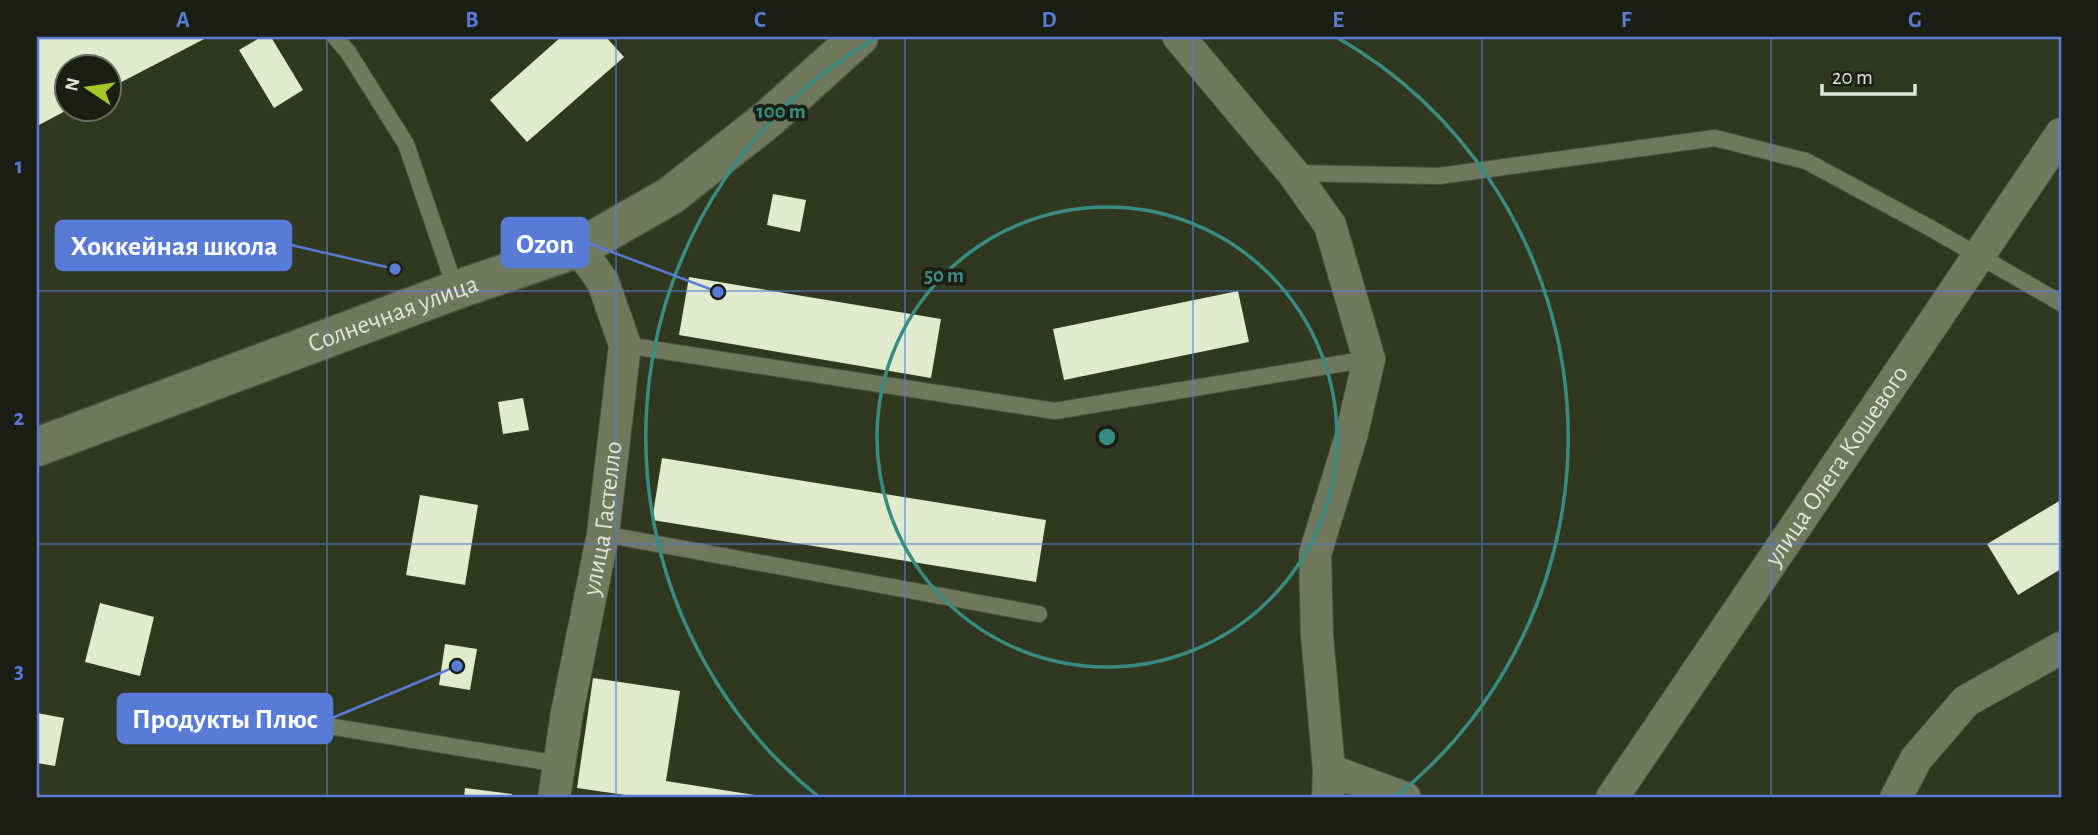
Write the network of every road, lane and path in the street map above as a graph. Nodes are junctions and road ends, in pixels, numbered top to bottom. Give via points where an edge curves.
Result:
1 (335, 37) edge
2 (859, 37) edge
3 (1179, 37) edge
4 (2061, 134) edge
5 (1293, 173) junction
6 (579, 248) junction
7 (1979, 256) junction
8 (456, 290) junction
9 (2061, 303) edge
10 (625, 345) junction
11 (1369, 359) junction
12 (37, 447) edge
13 (603, 534) junction
14 (1039, 614) dead end
15 (2061, 648) edge
16 (219, 708) dead end
17 (559, 764) junction
18 (1329, 784) edge
19 (554, 798) edge
20 (1405, 798) edge
21 (1612, 798) edge
22 (1896, 798) edge

1 - 8 lane via 406,144
2 - 6 street, Солнечная улица via 768,119 670,197
3 - 5 street
4 - 7 street, улица Олега Кошевого
5 - 7 lane via 1439,176 1715,138 1806,161
5 - 11 street via 1330,225
6 - 8 street, Солнечная улица
6 - 10 street, улица Гастелло via 603,282
7 - 9 lane
7 - 21 street, улица Олега Кошевого
8 - 12 street, Солнечная улица
10 - 11 lane via 1055,411
10 - 13 street, улица Гастелло
11 - 18 street via 1315,554
13 - 14 lane
13 - 17 street, улица Гастелло
15 - 22 street via 1966,701 1916,759
16 - 17 lane
17 - 19 street, улица Гастелло
18 - 20 street

